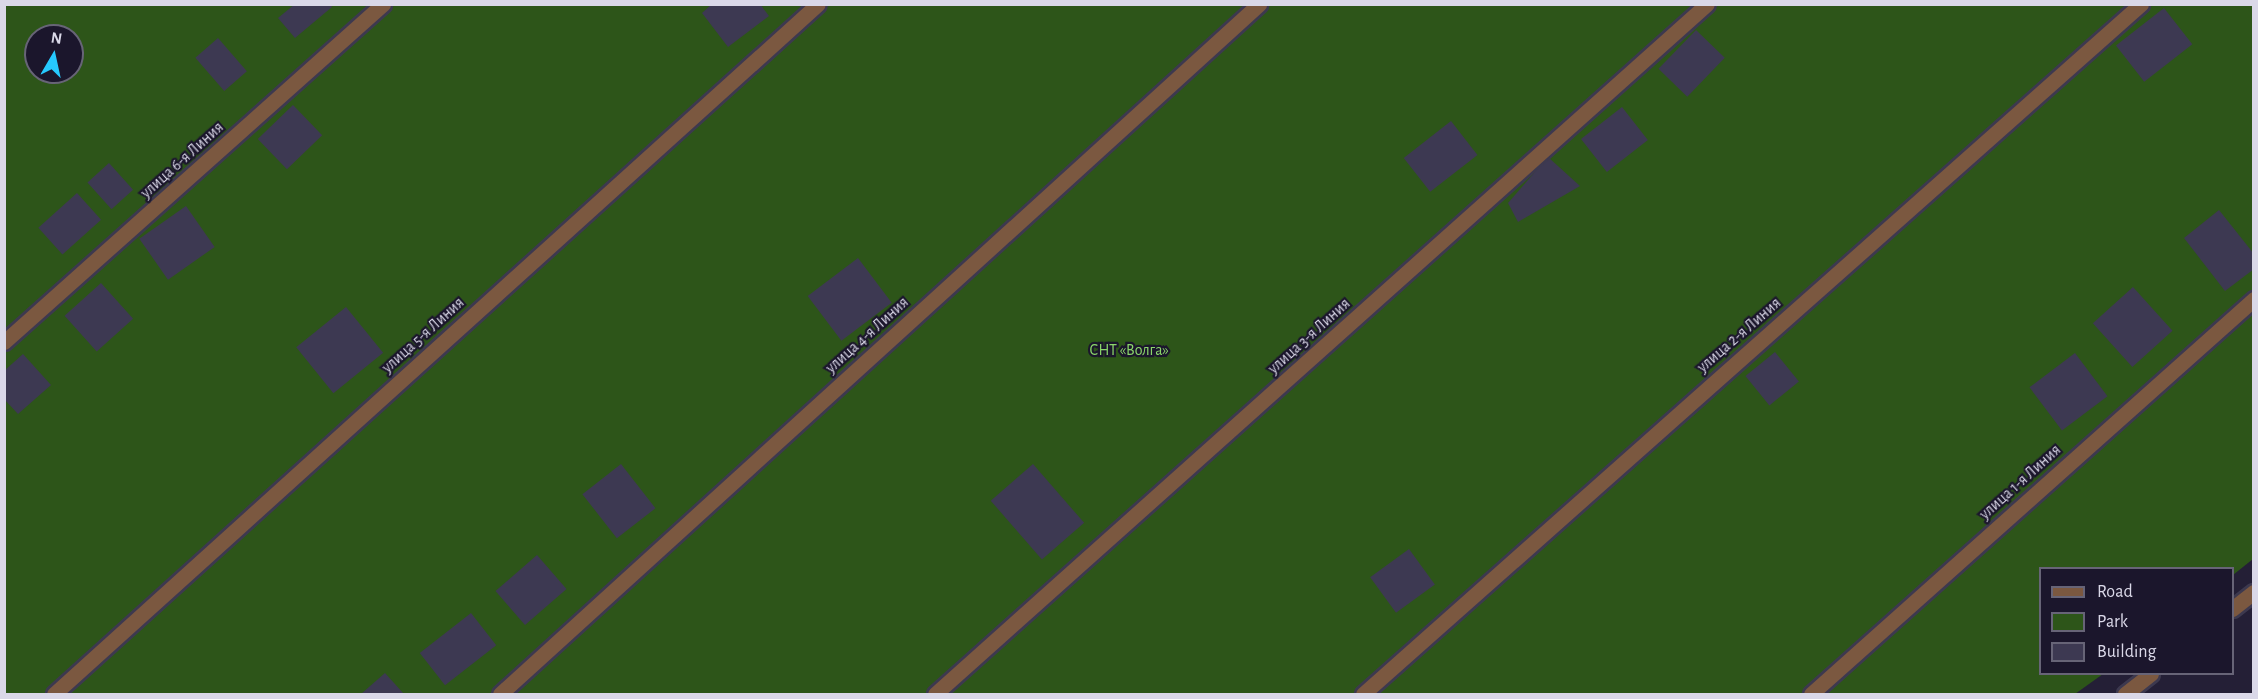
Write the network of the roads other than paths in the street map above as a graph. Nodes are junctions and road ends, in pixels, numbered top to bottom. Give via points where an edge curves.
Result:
1 (383, 4) edge
2 (818, 4) edge
3 (1259, 4) edge
4 (1707, 4) edge
5 (2141, 4) edge
6 (2253, 299) edge
7 (4, 342) edge
8 (2253, 592) edge
9 (2234, 607) edge
10 (2150, 675) edge
11 (54, 694) edge
12 (500, 694) edge
13 (934, 694) edge
14 (1363, 694) edge
15 (1812, 694) edge
16 (2125, 694) edge

1 - 7 street, улица 6-я Линия
2 - 11 street, улица 5-я Линия
3 - 12 street, улица 4-я Линия
4 - 13 street, улица 3-я Линия
5 - 14 street, улица 2-я Линия
6 - 15 street, улица 1-я Линия
8 - 9 street
10 - 16 street

